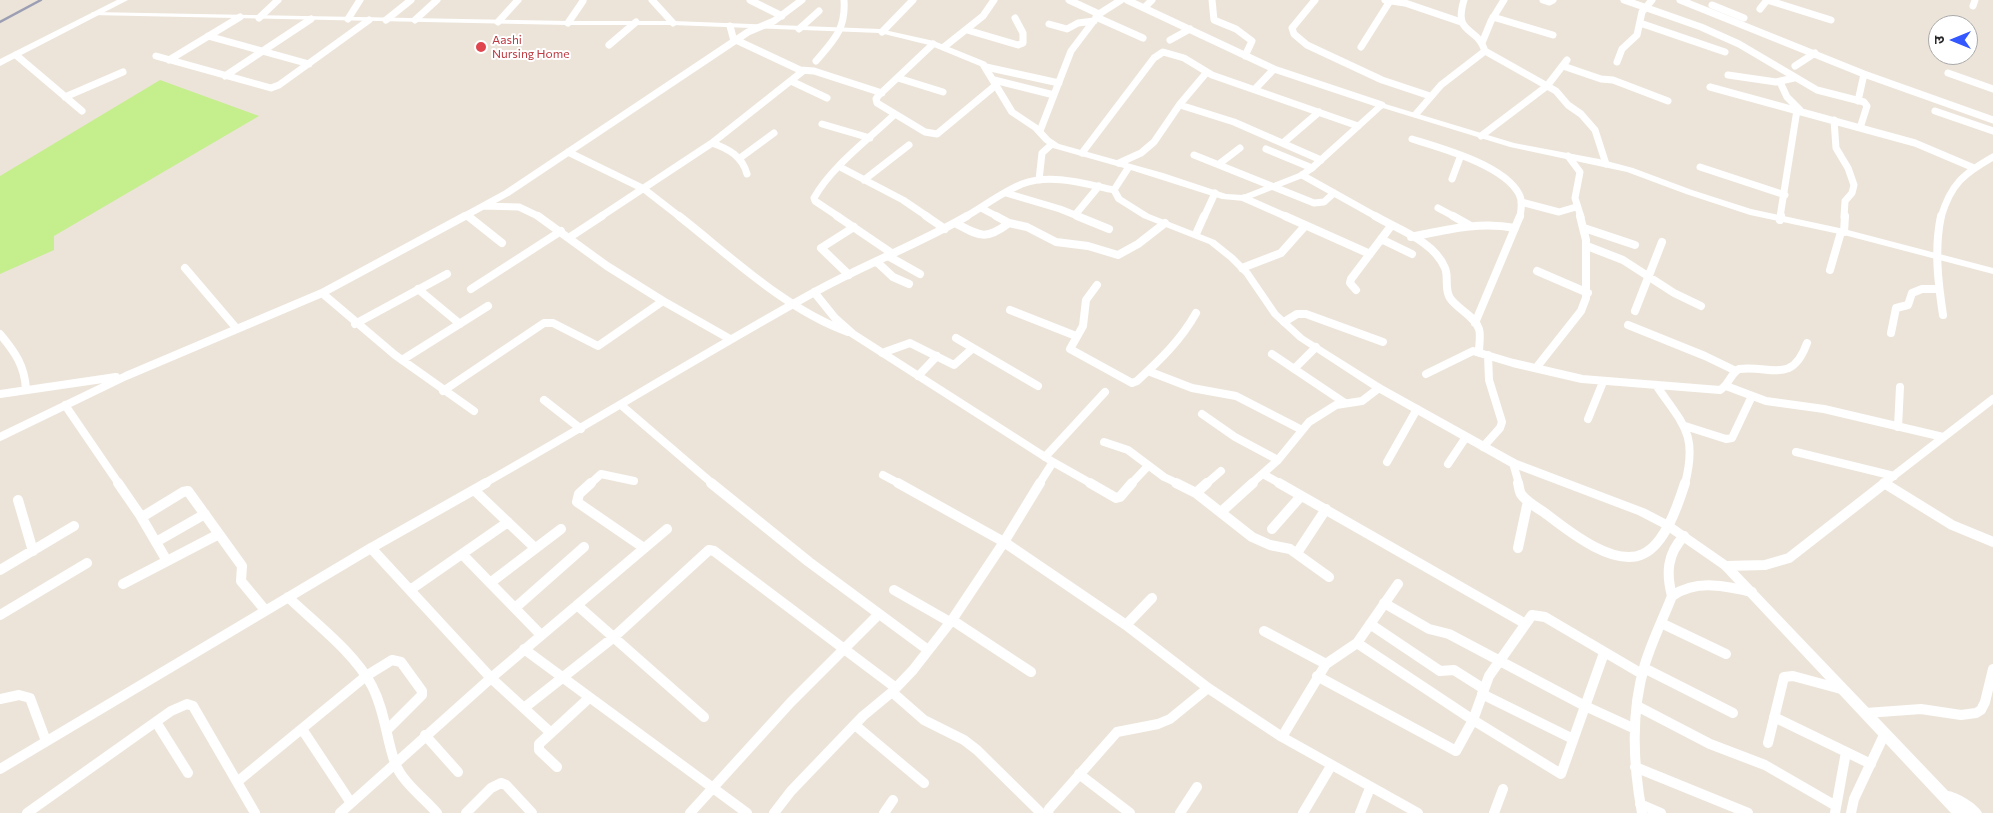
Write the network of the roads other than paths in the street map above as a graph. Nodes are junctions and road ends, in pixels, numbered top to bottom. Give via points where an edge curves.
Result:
1 (124, 0) edge
2 (278, 0) edge
3 (360, 0) edge
4 (411, 0) edge
5 (437, 0) edge
6 (518, 0) edge
7 (652, 0) edge
8 (750, 0) edge
9 (802, 0) edge
10 (844, 0) edge
11 (913, 0) edge
12 (994, 0) edge
13 (1069, 0) edge
14 (1121, 0) edge
15 (1127, 0) edge
16 (1152, 0) edge
17 (1212, 0) edge
18 (1316, 0) edge
19 (1464, 0) edge
20 (1504, 0) edge
21 (1543, 0) edge
22 (1554, 0) edge
23 (1624, 0) edge
24 (1652, 0) edge
25 (1680, 0) edge
26 (1696, 0) edge
27 (583, 1) edge
28 (1387, 1) edge
29 (1400, 1) edge
30 (1713, 2) edge
31 (1644, 7) junction
32 (1144, 8) junction
33 (1760, 9) dead end
34 (819, 11) dead end
35 (93, 14) junction
36 (782, 16) junction
37 (240, 17) junction
38 (1097, 17) junction
39 (1493, 17) junction
40 (259, 18) junction
41 (1015, 18) dead end
42 (1744, 18) dead end
43 (312, 19) junction
44 (348, 19) junction
45 (369, 20) junction
46 (386, 20) junction
47 (415, 20) junction
48 (1831, 20) dead end
49 (498, 22) junction
50 (636, 22) junction
51 (673, 22) junction
52 (1461, 22) junction
53 (568, 23) junction
54 (1640, 23) junction
55 (1049, 24) dead end
56 (730, 26) junction
57 (759, 27) junction
58 (799, 29) junction
59 (1190, 29) junction
60 (842, 30) junction
61 (967, 30) junction
62 (882, 32) junction
63 (1553, 35) dead end
64 (208, 36) junction
65 (1143, 38) dead end
66 (735, 40) junction
67 (1170, 40) dead end
68 (1482, 43) junction
69 (933, 44) junction
70 (609, 45) dead end
71 (1361, 47) dead end
72 (944, 48) junction
73 (262, 51) junction
74 (1485, 51) junction
75 (1725, 52) dead end
76 (1815, 54) junction
77 (16, 55) junction
78 (156, 56) dead end
79 (1245, 56) junction
80 (169, 60) junction
81 (816, 61) dead end
82 (1617, 62) dead end
83 (0, 63) edge
84 (308, 64) junction
85 (1795, 66) dead end
86 (986, 67) junction
87 (1274, 69) junction
88 (803, 70) junction
89 (123, 72) dead end
90 (1207, 72) junction
91 (1948, 73) dead end
92 (1864, 74) junction
93 (1728, 75) dead end
94 (225, 76) junction
95 (898, 78) junction
96 (1794, 78) junction
97 (792, 81) junction
98 (995, 82) junction
99 (1780, 82) junction
100 (1059, 83) junction
101 (1547, 86) junction
102 (1710, 87) dead end
103 (1254, 89) junction
104 (1993, 89) edge
105 (943, 92) dead end
106 (882, 93) junction
107 (1054, 95) junction
108 (1430, 96) junction
109 (66, 97) junction
110 (827, 98) dead end
111 (1858, 100) junction
112 (1668, 101) dead end
113 (1180, 105) junction
114 (1382, 105) junction
115 (82, 111) dead end
116 (1799, 111) junction
117 (1935, 111) dead end
118 (1319, 112) junction
119 (895, 114) junction
120 (1416, 114) junction
121 (1834, 120) junction
122 (1993, 120) edge
123 (822, 124) dead end
124 (1358, 126) junction
125 (1860, 128) junction
126 (1040, 131) junction
127 (1993, 131) edge
128 (774, 133) dead end
129 (1481, 136) junction
130 (870, 138) junction
131 (1412, 139) dead end
132 (712, 143) junction
133 (1283, 143) junction
134 (1052, 144) junction
135 (909, 145) dead end
136 (1240, 148) dead end
137 (1266, 149) dead end
138 (568, 152) junction
139 (1082, 153) junction
140 (1194, 155) dead end
141 (1461, 155) junction
142 (1568, 156) junction
143 (1993, 157) edge
144 (740, 158) junction
145 (1321, 160) junction
146 (1218, 164) junction
147 (1606, 164) junction
148 (1124, 165) junction
149 (840, 167) junction
150 (1700, 167) dead end
151 (1312, 168) junction
152 (1974, 168) junction
153 (747, 174) dead end
154 (1302, 175) junction
155 (1452, 179) dead end
156 (864, 180) junction
157 (1039, 180) junction
158 (1099, 186) junction
159 (1275, 186) junction
160 (644, 189) junction
161 (1114, 190) junction
162 (507, 193) junction
163 (1006, 193) junction
164 (1215, 193) junction
165 (1334, 193) junction
166 (1785, 195) junction
167 (1244, 198) junction
168 (1521, 202) junction
169 (484, 206) junction
170 (519, 207) junction
171 (1576, 207) junction
172 (981, 208) junction
173 (1438, 208) dead end
174 (467, 215) junction
175 (1075, 215) junction
176 (1780, 220) junction
177 (955, 223) junction
178 (1009, 223) junction
179 (1165, 223) junction
180 (1469, 225) junction
181 (1305, 226) junction
182 (1391, 226) junction
183 (854, 227) junction
184 (1109, 228) dead end
185 (1515, 228) junction
186 (1584, 228) junction
187 (945, 229) junction
188 (561, 231) junction
189 (1842, 232) junction
190 (1196, 234) junction
191 (570, 237) junction
192 (1411, 237) junction
193 (1381, 239) junction
194 (1662, 242) dead end
195 (502, 243) dead end
196 (1635, 245) dead end
197 (1587, 246) junction
198 (1370, 254) junction
199 (1412, 254) dead end
200 (891, 255) junction
201 (1937, 257) junction
202 (877, 262) junction
203 (185, 268) dead end
204 (1242, 268) junction
205 (1830, 270) dead end
206 (1537, 271) dead end
207 (1993, 271) edge
208 (447, 274) dead end
209 (920, 274) dead end
210 (849, 275) junction
211 (1650, 277) junction
212 (909, 284) dead end
213 (1098, 285) dead end
214 (418, 289) junction
215 (471, 289) dead end
216 (1938, 289) junction
217 (1356, 290) dead end
218 (814, 292) junction
219 (1588, 293) junction
220 (322, 294) junction
221 (663, 301) junction
222 (791, 304) junction
223 (488, 306) dead end
224 (1700, 306) dead end
225 (1010, 310) dead end
226 (1635, 311) dead end
227 (1196, 314) dead end
228 (1943, 315) dead end
229 (1284, 322) junction
230 (1476, 323) junction
231 (355, 324) junction
232 (460, 324) junction
233 (1628, 325) dead end
234 (237, 329) junction
235 (0, 334) edge
236 (853, 334) junction
237 (1891, 334) dead end
238 (1076, 336) junction
239 (956, 338) dead end
240 (730, 339) junction
241 (1383, 342) dead end
242 (1807, 343) dead end
243 (1316, 347) junction
244 (973, 348) junction
245 (882, 353) junction
246 (1272, 354) dead end
247 (1484, 354) junction
248 (938, 356) junction
249 (402, 360) junction
250 (1536, 368) junction
251 (1294, 369) junction
252 (1736, 370) junction
253 (1148, 371) junction
254 (1426, 374) dead end
255 (126, 376) junction
256 (918, 376) junction
257 (1603, 382) junction
258 (1656, 385) junction
259 (1038, 386) dead end
260 (1726, 386) junction
261 (1900, 387) dead end
262 (1379, 388) junction
263 (26, 390) junction
264 (443, 391) junction
265 (1105, 392) dead end
266 (0, 394) edge
267 (1752, 396) junction
268 (544, 400) dead end
269 (1345, 403) junction
270 (1990, 404) edge
271 (66, 405) junction
272 (621, 406) junction
273 (1417, 409) junction
274 (474, 411) dead end
275 (1202, 414) dead end
276 (1588, 419) dead end
277 (1685, 426) junction
278 (1898, 427) junction
279 (581, 429) junction
280 (1302, 430) junction
281 (0, 437) edge
282 (1466, 437) junction
283 (1943, 437) junction
284 (1104, 442) dead end
285 (1483, 448) junction
286 (1796, 452) dead end
287 (1278, 460) junction
288 (1387, 462) dead end
289 (1513, 463) junction
290 (1448, 464) dead end
291 (1048, 465) junction
292 (1148, 466) junction
293 (1221, 470) dead end
294 (1263, 474) junction
295 (883, 475) dead end
296 (1894, 476) junction
297 (634, 481) dead end
298 (1884, 483) junction
299 (474, 490) junction
300 (1196, 493) junction
301 (1301, 496) junction
302 (18, 500) dead end
303 (1528, 501) junction
304 (1326, 509) junction
305 (1221, 512) junction
306 (205, 514) junction
307 (142, 517) junction
308 (508, 522) junction
309 (1668, 525) junction
310 (74, 526) dead end
311 (561, 529) dead end
312 (667, 529) dead end
313 (1272, 529) dead end
314 (219, 534) junction
315 (1684, 536) junction
316 (156, 542) junction
317 (1004, 542) junction
318 (1993, 542) edge
319 (584, 547) dead end
320 (371, 548) junction
321 (535, 548) junction
322 (644, 548) junction
323 (1518, 548) dead end
324 (33, 551) junction
325 (1297, 553) junction
326 (462, 554) junction
327 (167, 561) junction
328 (87, 563) dead end
329 (1726, 566) junction
330 (0, 570) edge
331 (1329, 577) dead end
332 (490, 583) junction
333 (123, 584) dead end
334 (1398, 584) dead end
335 (410, 590) junction
336 (894, 590) dead end
337 (1752, 592) junction
338 (1672, 596) junction
339 (288, 597) junction
340 (1152, 598) dead end
341 (1384, 603) junction
342 (577, 605) junction
343 (515, 608) junction
344 (266, 610) junction
345 (0, 615) edge
346 (878, 615) junction
347 (951, 621) junction
348 (1524, 623) junction
349 (1662, 623) junction
350 (1370, 624) junction
351 (1126, 625) junction
352 (1264, 631) dead end
353 (541, 635) junction
354 (614, 637) junction
355 (1354, 645) junction
356 (845, 648) junction
357 (524, 649) junction
358 (928, 650) junction
359 (1604, 653) junction
360 (1726, 654) dead end
361 (1498, 662) junction
362 (1326, 664) junction
363 (1993, 669) edge
364 (1643, 671) junction
365 (1031, 672) dead end
366 (366, 676) junction
367 (1317, 676) junction
368 (491, 678) junction
369 (562, 678) junction
370 (1208, 688) junction
371 (1844, 689) junction
372 (894, 690) junction
373 (1483, 691) junction
374 (0, 698) edge
375 (589, 698) junction
376 (1585, 706) junction
377 (1636, 706) junction
378 (524, 708) junction
379 (1733, 713) dead end
380 (1866, 713) junction
381 (704, 717) dead end
382 (1774, 717) junction
383 (1473, 720) junction
384 (156, 722) junction
385 (855, 725) junction
386 (1633, 728) junction
387 (302, 729) junction
388 (387, 730) junction
389 (552, 733) junction
390 (1885, 733) junction
391 (425, 735) junction
392 (1282, 737) junction
393 (1573, 739) junction
394 (46, 742) junction
395 (1768, 744) dead end
396 (1846, 752) junction
397 (395, 763) junction
398 (1871, 764) junction
399 (1331, 766) junction
400 (557, 767) dead end
401 (1635, 767) junction
402 (0, 769) edge
403 (458, 772) dead end
404 (188, 773) dead end
405 (1080, 774) junction
406 (237, 782) junction
407 (924, 783) dead end
408 (1198, 787) dead end
409 (713, 788) junction
410 (1370, 788) junction
411 (1937, 788) junction
412 (1503, 789) dead end
413 (893, 800) dead end
414 (351, 803) junction
415 (1641, 808) edge
416 (1835, 809) edge
417 (27, 813) edge
418 (256, 813) edge
419 (341, 813) edge
420 (437, 813) edge
421 (466, 813) edge
422 (532, 813) edge
423 (690, 813) edge
424 (747, 813) edge
425 (774, 813) edge
426 (884, 813) edge
427 (1041, 813) edge
428 (1048, 813) edge
429 (1130, 813) edge
430 (1180, 813) edge
431 (1303, 813) edge
432 (1360, 813) edge
433 (1418, 813) edge
434 (1494, 813) edge
435 (1661, 813) edge
436 (1748, 813) edge
437 (1851, 813) edge
438 (1960, 813) edge
439 (1975, 813) edge

1 - 35 main road
2 - 40 street
3 - 44 street
4 - 46 street
5 - 47 street
6 - 49 street
7 - 51 street
8 - 36 street
9 - 36 street
10 - 60 street
11 - 62 street
12 - 61 street
13 - 38 street
14 - 38 street
15 - 32 street
16 - 32 street
17 - 79 street via 1214,20 1236,29 1252,41
18 - 108 street via 1292,28 1303,42 1382,80
19 - 52 street via 1459,15
20 - 39 street
21 - 22 street
23 - 31 street
24 - 31 street
25 - 76 street
26 - 30 street
27 - 53 street
28 - 29 street
28 - 71 street
29 - 52 street
30 - 42 street
31 - 54 street
31 - 96 street via 1739,44
32 - 59 street
33 - 48 street via 1767,0
34 - 58 street
35 - 37 street
35 - 77 main road
36 - 57 street
37 - 40 street
37 - 64 street
38 - 55 street via 1067,29
38 - 65 street
38 - 100 street via 1071,51
39 - 63 street
39 - 68 street
40 - 43 street
41 - 61 street via 1024,36 1023,43 1018,45
43 - 44 street
43 - 73 street
44 - 45 street
45 - 46 street
45 - 84 street
46 - 47 street
47 - 49 street
49 - 53 street
50 - 51 street
50 - 53 street
50 - 70 street
51 - 56 street
52 - 68 street
54 - 75 street
54 - 82 street via 1637,35 1622,49
56 - 57 street
56 - 66 street
57 - 58 street
57 - 66 street
58 - 60 street
59 - 67 street
59 - 79 street
60 - 62 street
60 - 81 street
61 - 72 street
62 - 69 street
64 - 73 street
64 - 80 street
66 - 88 street
66 - 138 street
68 - 74 street
69 - 72 street
69 - 95 street
72 - 86 street
73 - 84 street
73 - 94 street
74 - 101 street
74 - 108 street
76 - 85 street
76 - 92 street
77 - 83 main road
77 - 109 street
78 - 80 street
79 - 87 street
80 - 94 street
84 - 94 street via 271,88
86 - 98 street
86 - 100 street
87 - 103 street
87 - 114 street
88 - 97 street
88 - 106 street
89 - 109 street
90 - 103 street
90 - 113 street
90 - 139 street via 1172,53 1159,53
91 - 104 street
92 - 111 street
92 - 122 street
93 - 99 street
95 - 105 street
95 - 106 street
96 - 99 street
96 - 111 street via 1817,90
97 - 110 street
97 - 132 street
98 - 107 street
98 - 119 street via 937,134 928,134
98 - 126 street via 1012,112
99 - 116 street via 1786,97
100 - 107 street
101 - 112 street via 1565,63 1601,79 1613,80
101 - 129 street
101 - 147 street via 1590,122 1601,143
102 - 116 street
103 - 118 street
106 - 119 street via 876,101
107 - 126 street
108 - 120 street
109 - 115 street
111 - 125 street via 1867,106
113 - 133 street via 1233,121
113 - 148 street via 1158,139
114 - 120 street
114 - 124 street
116 - 121 street
116 - 166 street
117 - 127 street
118 - 124 street
118 - 133 street
119 - 130 street
120 - 129 street
121 - 125 street
121 - 189 street via 1836,148 1854,184 1845,201
123 - 130 street
124 - 145 street
125 - 152 street via 1915,143
126 - 134 street
128 - 144 street
129 - 142 street
130 - 149 street
131 - 141 street
132 - 144 street
132 - 160 street
133 - 145 street
134 - 139 street
134 - 157 street via 1042,153
135 - 156 street
136 - 146 street
137 - 151 street
138 - 160 street
138 - 162 street
139 - 148 street
140 - 146 street
141 - 155 street
141 - 168 street via 1506,181 1519,193
142 - 147 street
142 - 171 street via 1580,172
143 - 152 street
144 - 153 street
145 - 151 street
146 - 159 street
147 - 176 street
148 - 161 street
148 - 164 street
149 - 156 street
149 - 183 street via 816,191 814,198
150 - 166 street
151 - 154 street
152 - 201 street via 1954,187 1948,200 1940,222
154 - 159 street
154 - 165 street
156 - 187 street via 902,200
157 - 158 street via 1058,179
157 - 163 street via 1022,184
158 - 161 street
158 - 175 street
159 - 165 street via 1319,203
159 - 167 street
160 - 191 street
160 - 222 street
161 - 179 street via 1114,194 1128,206
162 - 169 street
162 - 170 street
163 - 172 street
163 - 175 street
164 - 167 street
164 - 190 street via 1206,206 1205,218
165 - 182 street
166 - 176 street
167 - 181 street
168 - 171 street via 1562,212
168 - 185 street via 1520,219
169 - 170 street
169 - 174 street
170 - 188 street
171 - 186 street
172 - 177 street
172 - 178 street
173 - 180 street
174 - 195 street
174 - 220 street
175 - 184 street
176 - 189 street
177 - 178 street via 985,237 994,235
177 - 187 street
178 - 179 street via 1027,227 1064,244 1088,246 1118,255
179 - 190 street
180 - 185 street via 1491,223
180 - 192 street
181 - 198 street
181 - 204 street via 1281,253
182 - 192 street
182 - 193 street
183 - 200 street
183 - 210 street via 821,248
185 - 230 street
186 - 196 street
186 - 197 street
187 - 200 street
188 - 191 street
188 - 215 street
189 - 201 street
189 - 205 street
190 - 204 street via 1212,242
191 - 221 street via 607,266
192 - 230 street via 1439,256 1447,272 1450,299
193 - 198 street
193 - 199 street
194 - 211 street
197 - 211 street via 1622,260
197 - 219 street
198 - 217 street via 1350,283
200 - 202 street
200 - 209 street
201 - 207 street
201 - 216 street
202 - 210 street
202 - 212 street via 894,277
203 - 234 street
204 - 229 street
206 - 219 street
208 - 214 street
210 - 218 street
211 - 224 street
211 - 226 street
213 - 238 street via 1086,300 1083,326
214 - 231 street
214 - 232 street
216 - 228 street
216 - 237 street via 1912,293 1908,305 1896,308
218 - 222 street
218 - 236 street
219 - 250 street via 1571,326
220 - 231 street
220 - 234 street
221 - 240 street
221 - 264 street via 598,346 553,323 544,323
222 - 236 street
222 - 240 street
223 - 232 street
225 - 238 street
227 - 253 street via 1172,350
229 - 241 street via 1297,314 1306,314
229 - 243 street via 1300,338
230 - 247 street
231 - 249 street
232 - 249 street
233 - 252 street
234 - 255 street
235 - 263 street via 22,363
236 - 245 street
238 - 253 street via 1070,349 1130,382 1135,383
239 - 244 street
240 - 272 street
242 - 252 street via 1803,357 1786,371
243 - 251 street
243 - 262 street
244 - 248 street via 954,365
244 - 259 street
245 - 248 street via 910,343
245 - 256 street
246 - 251 street
247 - 250 street
247 - 254 street via 1469,352
247 - 285 street via 1502,422
248 - 256 street
249 - 264 street
250 - 257 street
251 - 269 street
252 - 260 street
253 - 280 street via 1192,388 1236,396
255 - 263 street
255 - 271 street
256 - 291 street
257 - 258 street
257 - 276 street
258 - 260 street via 1720,390
258 - 277 street
260 - 267 street
261 - 278 street
262 - 269 street via 1362,402
262 - 273 street
263 - 266 street
264 - 274 street
265 - 291 street
267 - 277 street via 1732,438
267 - 278 street
268 - 279 street
269 - 280 street via 1316,416
270 - 283 street
271 - 281 street
271 - 307 street
272 - 279 street
272 - 346 street via 752,517
273 - 282 street
273 - 288 street
275 - 287 street via 1235,437
277 - 309 street via 1691,460 1684,488
278 - 283 street
279 - 299 street
280 - 287 street
282 - 285 street
282 - 290 street
283 - 296 street
284 - 292 street via 1128,450
285 - 289 street
286 - 296 street
287 - 294 street
289 - 303 street via 1521,494
289 - 309 street
291 - 292 street via 1116,498
291 - 317 street
292 - 300 street
293 - 300 street
294 - 301 street
294 - 305 street
295 - 317 street
296 - 298 street
297 - 322 street via 601,474 579,494 577,502
298 - 318 street via 1952,525
298 - 329 street via 1789,558 1765,565
299 - 308 street
299 - 320 street
300 - 305 street
301 - 304 street
301 - 313 street
302 - 324 street
303 - 309 street via 1600,549 1624,557 1644,553 1651,548
303 - 323 street
304 - 325 street
304 - 348 street
305 - 325 street via 1261,542
306 - 307 street via 186,491
306 - 314 street
306 - 316 street
307 - 316 street
308 - 321 street
308 - 326 street
309 - 315 street
310 - 324 street
311 - 321 street
312 - 322 street
314 - 327 street
314 - 344 street via 242,566 241,581
315 - 329 street
315 - 338 street via 1671,551 1668,561
316 - 327 street
317 - 347 street
317 - 351 street
319 - 343 street
320 - 335 street
320 - 339 street
321 - 332 street
322 - 342 street
324 - 330 street
325 - 331 street
326 - 332 street
326 - 335 street
327 - 333 street
328 - 345 street
329 - 337 street
332 - 343 street
334 - 341 street
335 - 368 street
336 - 347 street
337 - 338 street via 1703,584 1688,585
337 - 371 street
338 - 349 street
339 - 344 street
339 - 366 street via 357,663
340 - 351 street
341 - 350 street
341 - 361 street
342 - 353 street
342 - 354 street
343 - 353 street
344 - 394 street
346 - 356 street
346 - 358 street
347 - 358 street
347 - 365 street
348 - 359 street via 1532,615 1545,616
348 - 361 street
349 - 360 street
349 - 364 street
350 - 355 street
350 - 373 street via 1440,671 1454,670
351 - 370 street
352 - 362 street
353 - 357 street
354 - 356 street via 709,550
354 - 369 street
354 - 381 street
355 - 362 street
355 - 383 street
356 - 372 street
356 - 409 street
357 - 368 street
357 - 369 street
358 - 372 street
359 - 364 street
359 - 376 street
361 - 373 street
361 - 376 street
362 - 367 street
363 - 380 street via 1984,703 1976,713 1961,715 1922,709
364 - 377 street
364 - 379 street
366 - 387 street
366 - 388 street
366 - 388 street via 396,660 422,691 419,700
367 - 383 street via 1451,750 1456,751 1459,747
367 - 392 street
368 - 378 street
368 - 391 street
369 - 375 street
369 - 378 street
370 - 392 street
370 - 405 street via 1170,719 1117,732
371 - 380 street
371 - 382 street via 1793,676 1784,677
372 - 385 street
372 - 427 street via 924,720 977,750
373 - 383 street
373 - 393 street
374 - 394 street via 19,695 30,698
375 - 389 street
375 - 409 street
376 - 386 street
376 - 393 street
377 - 386 street
377 - 416 street via 1710,744 1765,765
378 - 389 street
380 - 390 street
382 - 395 street
382 - 396 street
383 - 393 street via 1561,774
384 - 404 street
384 - 406 street via 180,706 193,706
384 - 417 street
385 - 407 street
385 - 425 street via 790,791
386 - 401 street
387 - 406 street
387 - 414 street
388 - 397 street
389 - 400 street via 538,747
390 - 398 street
390 - 411 street
391 - 397 street
391 - 403 street
392 - 399 street
394 - 402 street
396 - 398 street
396 - 416 street
397 - 414 street
397 - 420 street
398 - 437 street
399 - 410 street
399 - 431 street
401 - 415 street
401 - 436 street
405 - 428 street
405 - 429 street
406 - 418 street
408 - 430 street
409 - 423 street
409 - 424 street
410 - 432 street
410 - 433 street
411 - 438 street
411 - 439 street
412 - 434 street
413 - 426 street
414 - 419 street
415 - 435 street
421 - 422 street via 491,788 501,783

